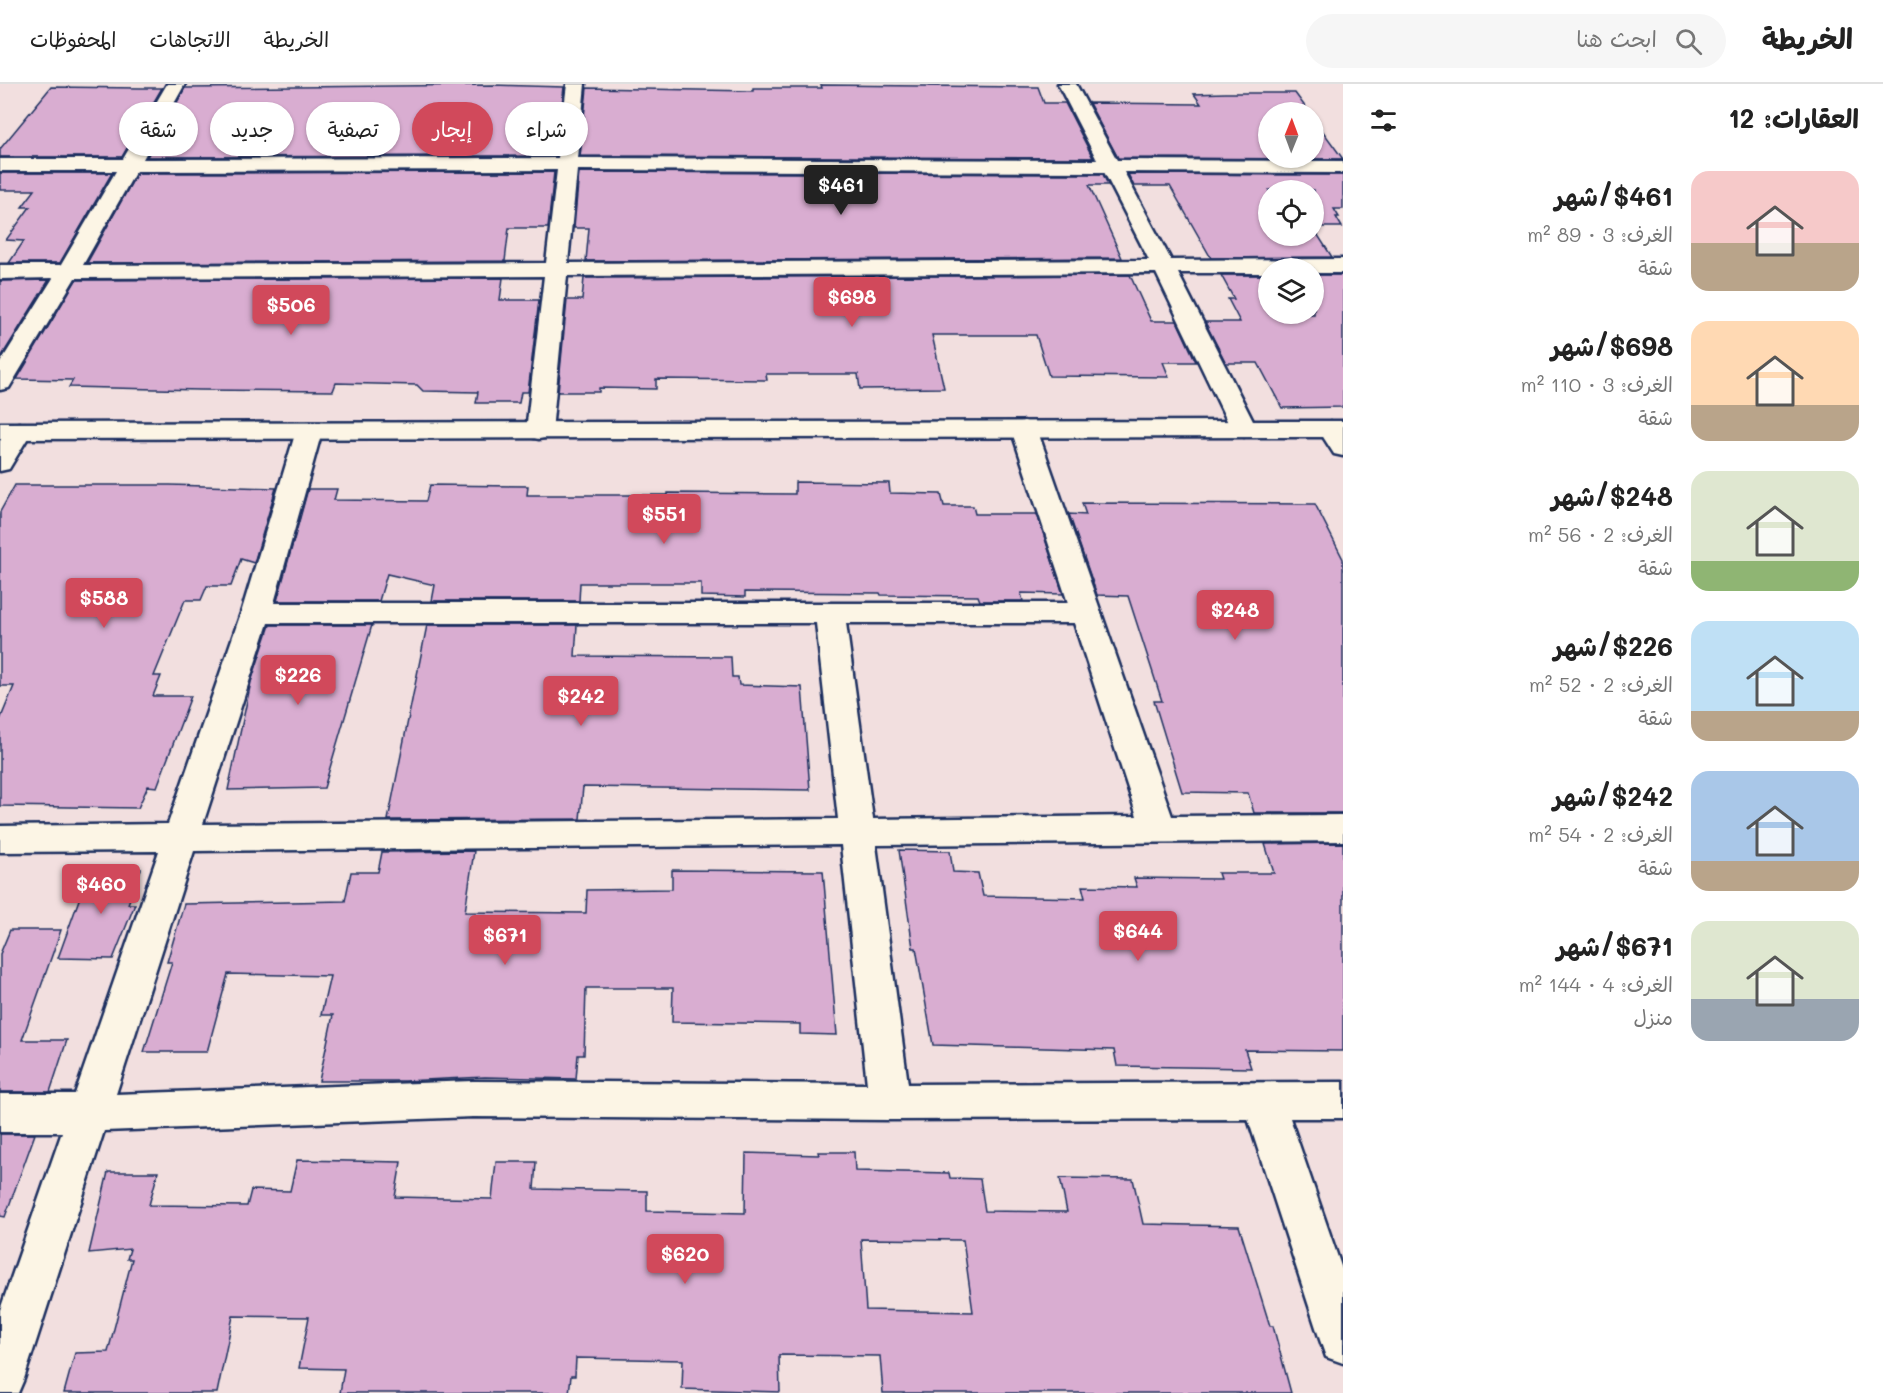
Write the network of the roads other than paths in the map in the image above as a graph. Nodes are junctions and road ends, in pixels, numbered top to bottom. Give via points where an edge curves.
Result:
1 (176, 84) edge
2 (576, 84) edge
3 (1067, 84) edge
4 (569, 164) junction
5 (0, 165) edge
6 (131, 165) junction
7 (1109, 166) junction
8 (1343, 167) edge
9 (1343, 266) edge
10 (1164, 267) junction
11 (556, 271) junction
12 (0, 272) edge
13 (68, 272) junction
14 (0, 383) edge
15 (1024, 429) junction
16 (1244, 429) junction
17 (10, 431) edge
18 (309, 431) junction
19 (539, 431) junction
20 (1339, 435) edge
21 (0, 463) edge
22 (256, 613) junction
23 (1084, 613) junction
24 (830, 614) junction
25 (1343, 828) edge
26 (1159, 830) junction
27 (856, 832) junction
28 (183, 837) junction
29 (0, 839) edge
30 (1263, 1100) junction
31 (1343, 1100) edge
32 (890, 1102) junction
33 (0, 1113) edge
34 (89, 1113) junction
35 (1343, 1340) edge
36 (0, 1379) edge

1 - 6 street
2 - 4 street
3 - 7 street
4 - 6 street
4 - 7 street
4 - 11 street
5 - 6 street
6 - 13 street
7 - 8 street
7 - 10 street
9 - 10 street
10 - 11 street
10 - 16 street
11 - 13 street
11 - 19 street
12 - 13 street
13 - 14 street
15 - 16 street
15 - 19 street
15 - 23 street
16 - 20 street
17 - 18 street
17 - 21 street
18 - 19 street
18 - 22 street
22 - 24 street
22 - 28 street
23 - 24 street
23 - 26 street
24 - 27 street
25 - 26 street
26 - 27 street
27 - 28 street
27 - 32 street
28 - 29 street
28 - 34 street
30 - 31 street
30 - 32 street
30 - 35 street
32 - 34 street via 473,1099
33 - 34 street
34 - 36 street

